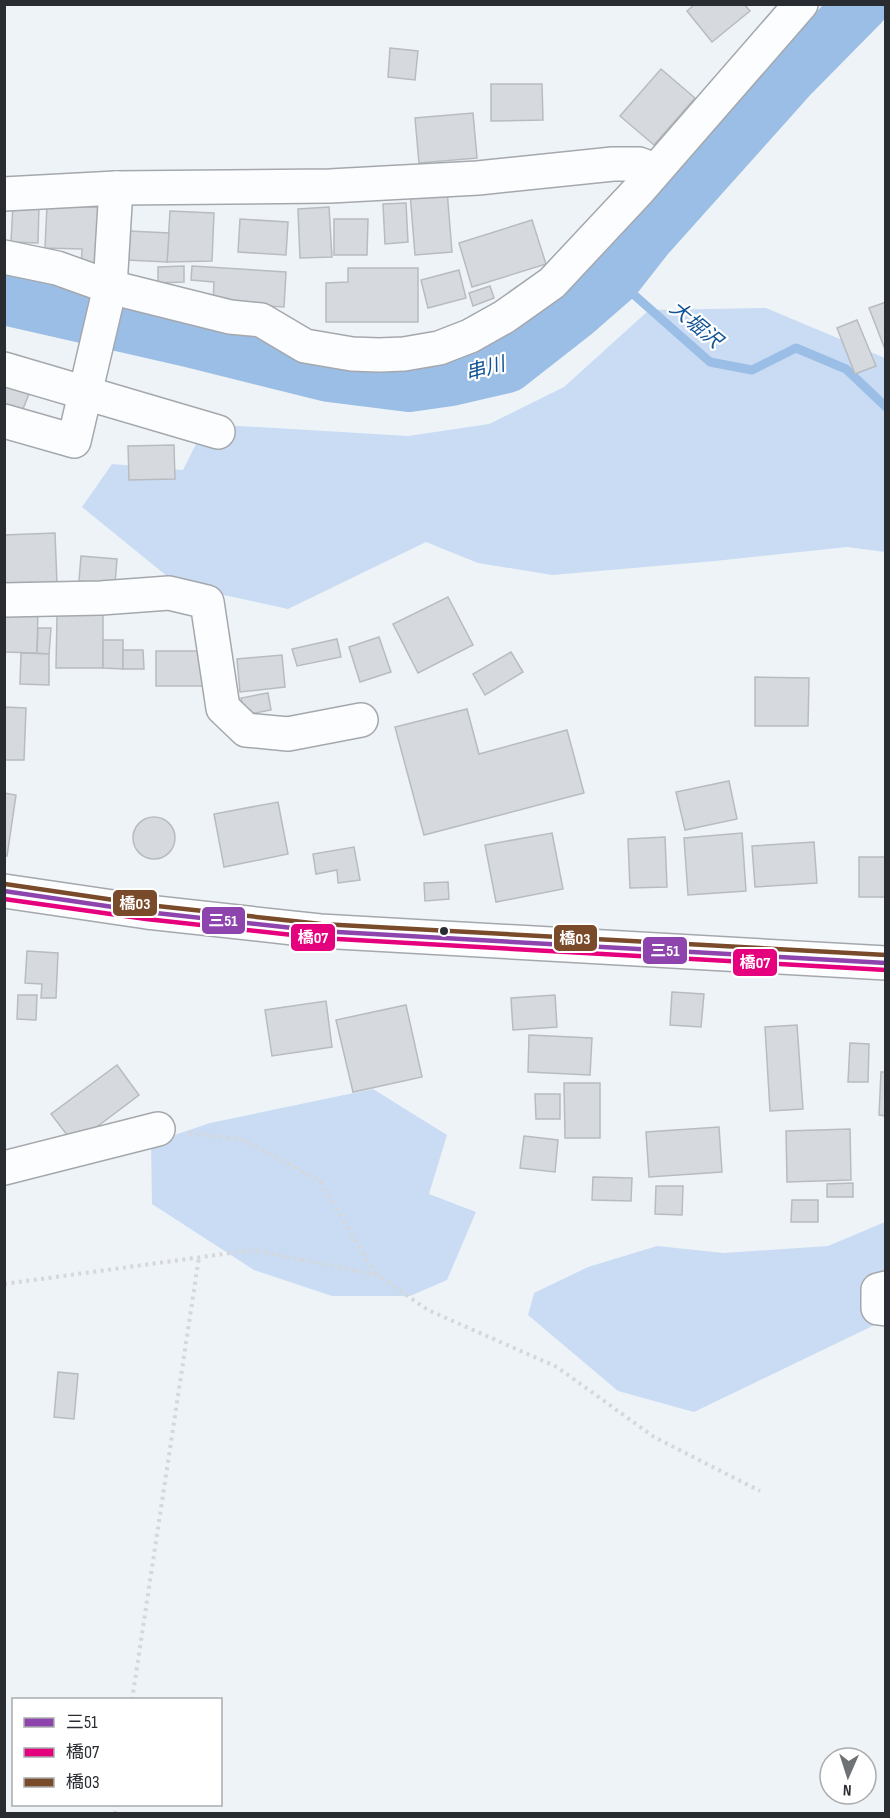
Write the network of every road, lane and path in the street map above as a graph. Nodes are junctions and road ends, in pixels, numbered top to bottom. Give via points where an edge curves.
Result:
1 (785, 10) edge
2 (655, 170) junction
3 (116, 188) junction
4 (4, 194) edge
5 (4, 257) edge
6 (110, 287) junction
7 (4, 369) edge
8 (84, 393) junction
9 (4, 421) edge
10 (218, 432) dead end
11 (4, 600) edge
12 (361, 720) dead end
13 (4, 891) edge
14 (885, 963) edge
15 (158, 1129) joint
16 (4, 1168) edge
17 (199, 1257) junction
18 (377, 1275) junction
19 (4, 1284) edge
20 (885, 1288) edge
21 (885, 1309) edge
22 (760, 1491) dead end
23 (132, 1698) edge

1 - 2 main road
2 - 3 main road via 639,164 612,164 478,178 330,186
2 - 6 main road via 552,283 504,317 439,348 379,356 329,351 306,346 261,320 230,317
3 - 4 main road
3 - 6 main road
5 - 6 main road via 57,268
6 - 8 main road
7 - 8 main road
8 - 9 main road via 74,441
8 - 10 main road
11 - 12 main road via 169,593 207,602 223,708 246,730 288,734
13 - 14 main road via 320,931
15 - 16 main road
15 - 18 path via 244,1140 320,1181
17 - 18 path via 253,1250
17 - 19 path
17 - 23 path
18 - 22 path via 428,1310 557,1367 654,1437
20 - 21 main road via 878,1290 878,1308

